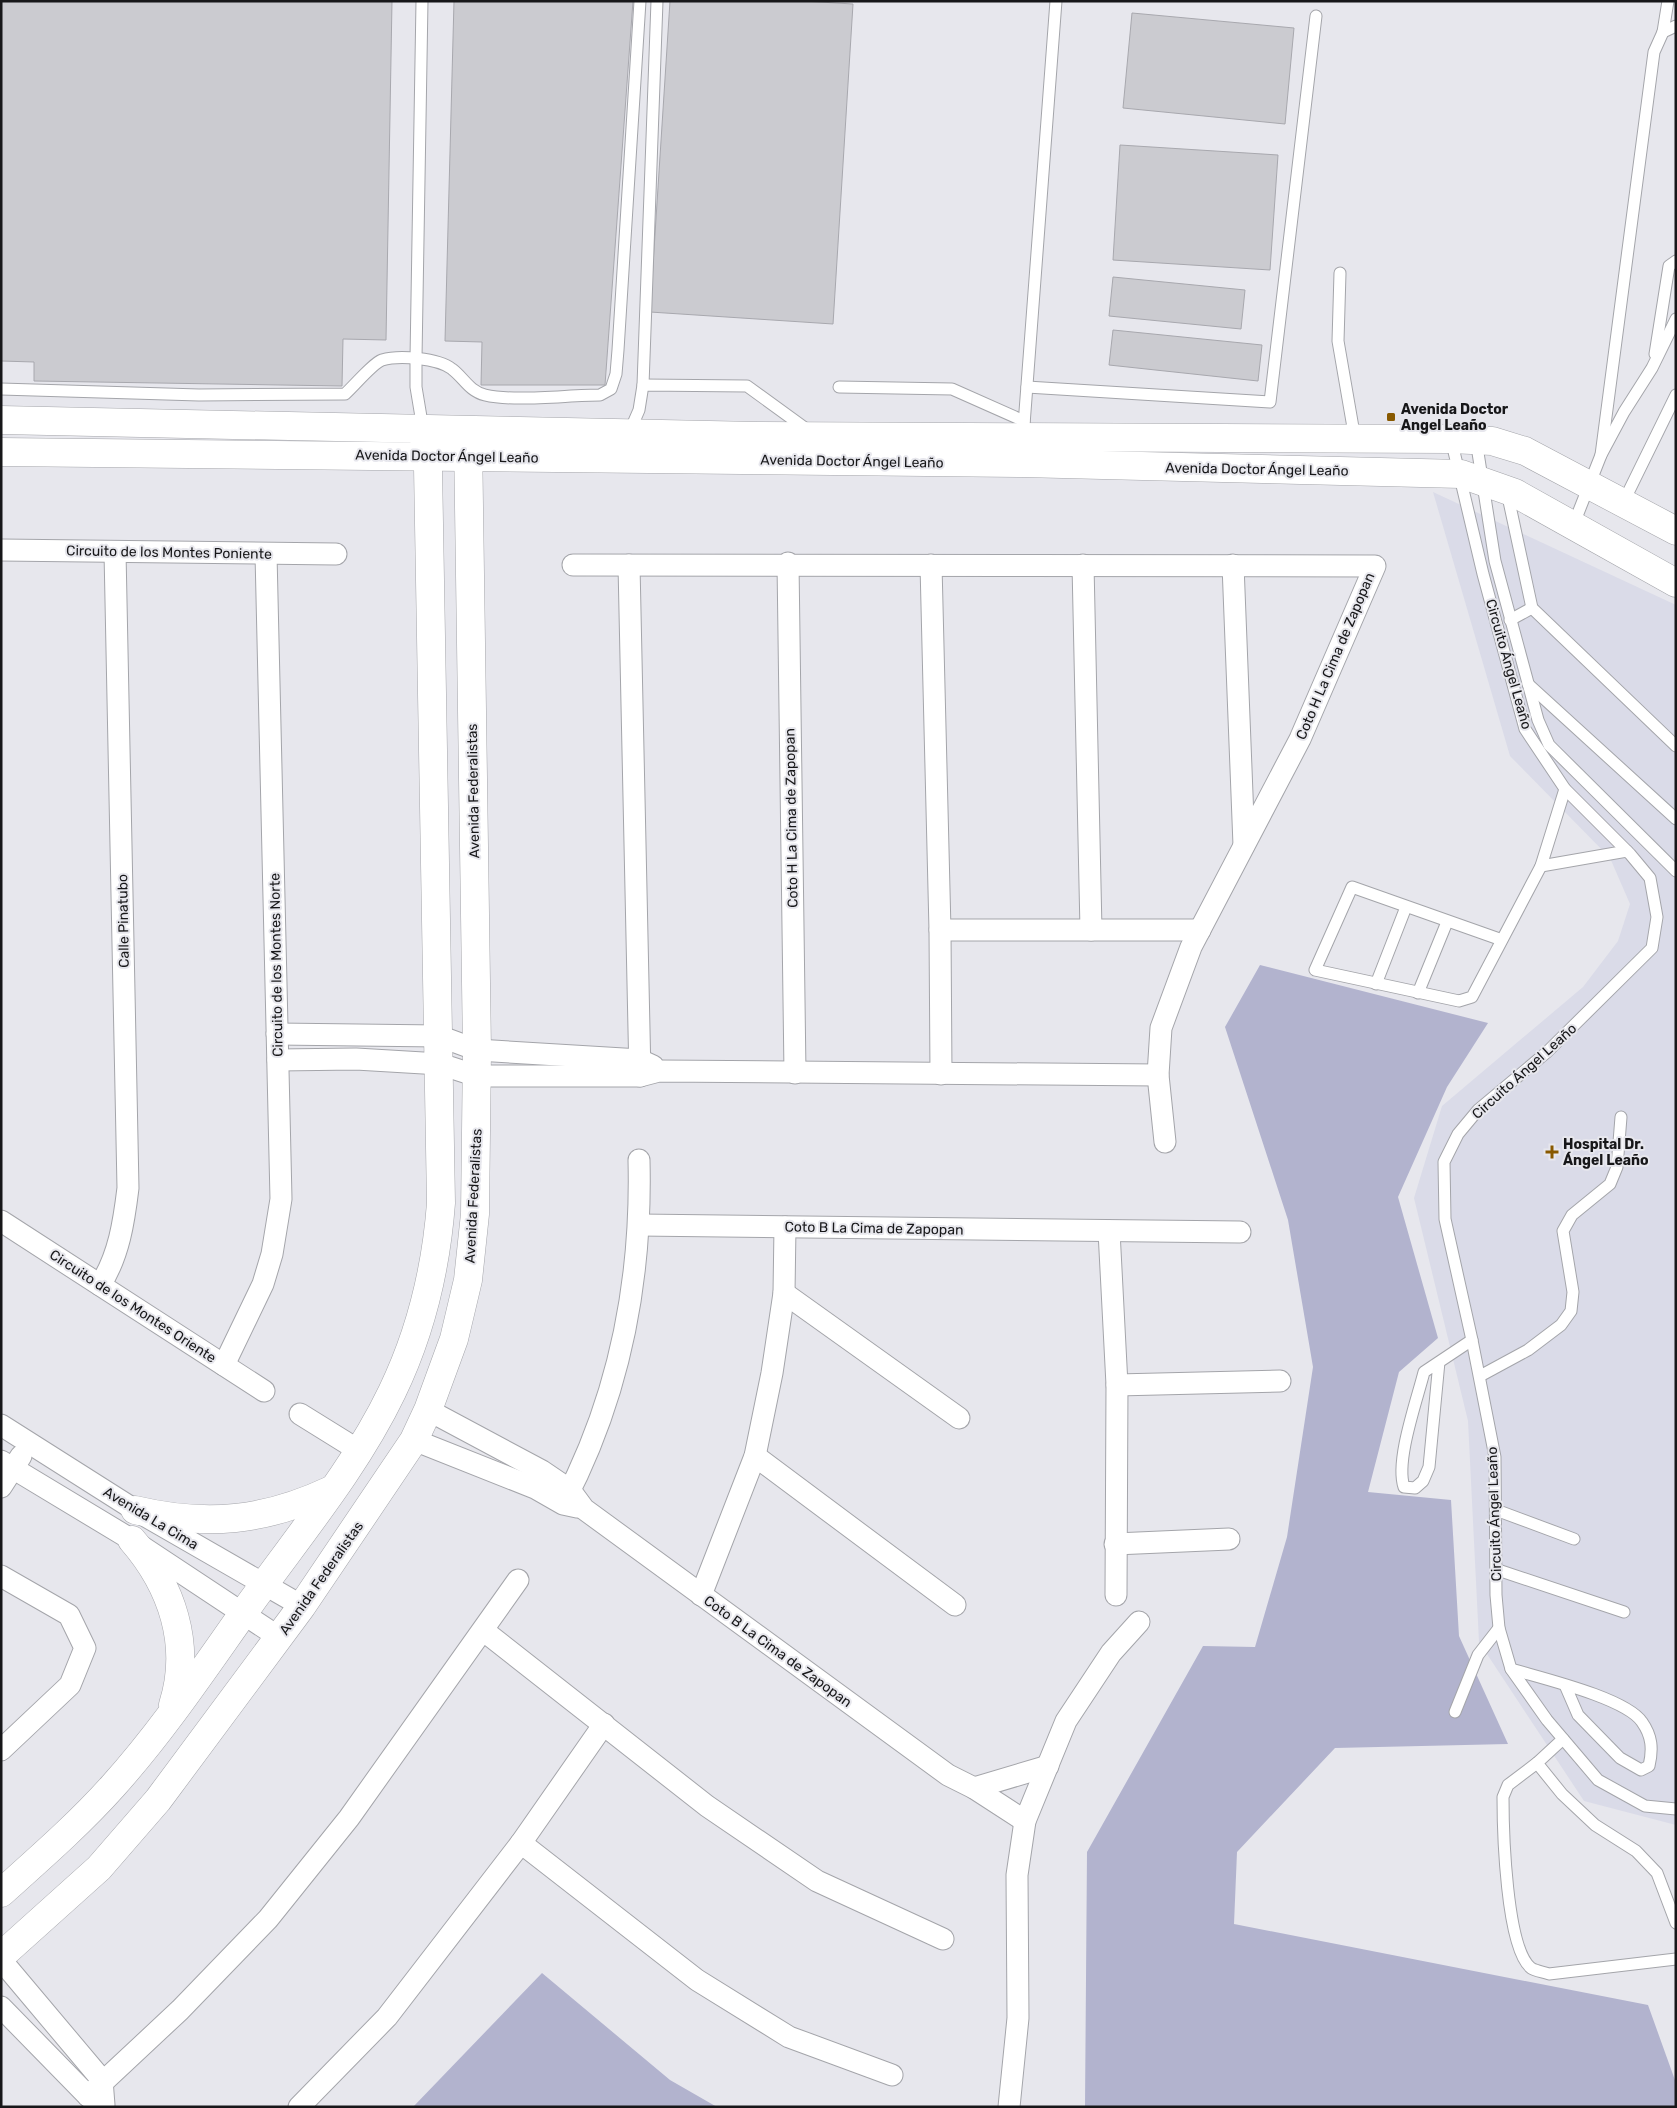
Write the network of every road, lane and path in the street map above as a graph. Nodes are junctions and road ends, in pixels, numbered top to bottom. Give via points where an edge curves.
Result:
1 (422, 1) edge
2 (640, 1) edge
3 (657, 1) edge
4 (1056, 1) edge
5 (1668, 1) edge
6 (1316, 16) dead end
7 (1676, 26) edge
8 (1664, 32) junction
9 (1676, 261) edge
10 (1340, 272) dead end
11 (1676, 319) edge
12 (416, 358) junction
13 (1652, 368) junction
14 (644, 384) junction
15 (839, 387) dead end
16 (1027, 387) junction
17 (1, 389) edge
18 (1675, 397) edge
19 (1607, 409) junction
20 (1624, 412) junction
21 (1, 420) edge
22 (183, 424) junction
23 (422, 429) junction
24 (468, 430) junction
25 (629, 433) junction
26 (816, 437) junction
27 (1355, 439) junction
28 (1464, 440) junction
29 (1023, 444) junction
30 (1, 452) edge
31 (182, 454) junction
32 (1601, 455) junction
33 (428, 456) junction
34 (468, 456) junction
35 (1483, 482) junction
36 (1589, 485) junction
37 (1623, 503) junction
38 (1573, 526) junction
39 (1676, 531) edge
40 (1, 550) edge
41 (115, 552) junction
42 (266, 554) junction
43 (336, 554) dead end
44 (788, 563) junction
45 (573, 565) dead end
46 (628, 565) junction
47 (931, 565) junction
48 (1083, 565) junction
49 (1233, 565) junction
50 (1676, 583) edge
51 (1532, 608) junction
52 (1510, 620) junction
53 (1528, 684) junction
54 (1676, 746) edge
55 (1565, 790) junction
56 (1676, 819) edge
57 (1244, 846) junction
58 (1627, 851) junction
59 (1541, 866) junction
60 (1676, 871) edge
61 (1406, 907) junction
62 (1447, 922) junction
63 (940, 930) junction
64 (1091, 930) junction
65 (1200, 930) junction
66 (1502, 940) junction
67 (1376, 984) junction
68 (1418, 993) junction
69 (277, 1034) junction
70 (373, 1034) junction
71 (439, 1036) junction
72 (278, 1060) junction
73 (374, 1060) junction
74 (477, 1063) junction
75 (440, 1064) junction
76 (646, 1069) junction
77 (795, 1073) junction
78 (941, 1074) junction
79 (1158, 1075) junction
80 (1621, 1117) dead end
81 (1165, 1142) dead end
82 (639, 1160) dead end
83 (1, 1221) edge
84 (639, 1226) junction
85 (785, 1227) junction
86 (1109, 1231) junction
87 (1240, 1232) dead end
88 (100, 1285) junction
89 (784, 1293) junction
90 (1472, 1340) junction
91 (1439, 1362) junction
92 (224, 1365) junction
93 (1480, 1376) junction
94 (1280, 1381) dead end
95 (1117, 1385) junction
96 (264, 1391) dead end
97 (428, 1410) junction
98 (300, 1414) dead end
99 (959, 1418) dead end
100 (4, 1433) edge
101 (414, 1440) junction
102 (28, 1443) junction
103 (358, 1450) junction
104 (755, 1456) junction
105 (7, 1464) edge
106 (1, 1488) edge
107 (332, 1489) junction
108 (567, 1497) junction
109 (135, 1510) junction
110 (1496, 1510) junction
111 (1574, 1539) dead end
112 (132, 1540) junction
113 (1230, 1540) dead end
114 (1116, 1544) junction
115 (1498, 1570) junction
116 (1, 1576) edge
117 (518, 1580) dead end
118 (264, 1584) junction
119 (701, 1595) junction
120 (1116, 1595) dead end
121 (955, 1605) dead end
122 (302, 1606) junction
123 (1624, 1612) dead end
124 (242, 1614) junction
125 (1139, 1622) dead end
126 (1499, 1628) junction
127 (484, 1631) junction
128 (280, 1638) junction
129 (1511, 1668) junction
130 (1565, 1686) junction
131 (1455, 1712) dead end
132 (169, 1718) junction
133 (604, 1724) junction
134 (1563, 1739) junction
135 (1, 1750) edge
136 (1537, 1763) junction
137 (1048, 1766) junction
138 (974, 1788) junction
139 (1676, 1809) edge
140 (1025, 1821) junction
141 (521, 1843) junction
142 (1, 1893) edge
143 (1676, 1924) edge
144 (943, 1939) dead end
145 (1, 1956) edge
146 (1676, 1959) edge
147 (1, 1960) edge
148 (27, 1991) junction
149 (3, 2009) edge
150 (892, 2075) dead end
151 (100, 2097) edge
152 (299, 2107) edge
153 (1009, 2107) edge

1 - 12 lane
2 - 12 lane via 618,350 611,389 600,394 501,397 470,388 444,364
3 - 14 lane
4 - 16 lane
5 - 8 lane
6 - 16 lane via 1270,402
7 - 8 lane
8 - 19 lane via 1654,52
9 - 13 lane via 1669,266
10 - 27 lane via 1338,341
11 - 13 lane
12 - 17 lane via 380,360 345,394 198,395
12 - 23 lane
13 - 20 lane
14 - 25 lane via 639,410
14 - 26 lane via 747,386
15 - 29 lane via 952,389
16 - 29 lane
18 - 37 lane
19 - 20 lane
19 - 32 lane
20 - 32 lane
21 - 22 street, Avenida Doctor Ángel Leaño
22 - 23 street, Avenida Doctor Ángel Leaño
22 - 31 street
23 - 24 street, Avenida Doctor Ángel Leaño
23 - 33 street
24 - 25 street, Avenida Doctor Ángel Leaño
24 - 34 street, Avenida Federalistas
25 - 26 street, Avenida Doctor Ángel Leaño
26 - 29 street, Avenida Doctor Ángel Leaño
27 - 28 street, Avenida Doctor Ángel Leaño
27 - 29 street, Avenida Doctor Ángel Leaño
28 - 35 lane
28 - 35 lane, Circuito Ángel Leaño
28 - 36 street, Avenida Doctor Ángel Leaño via 1492,441 1525,451
29 - 34 street, Avenida Doctor Ángel Leaño
29 - 35 street, Avenida Doctor Ángel Leaño
30 - 31 street, Avenida Doctor Ángel Leaño
31 - 33 street, Avenida Doctor Ángel Leaño
32 - 36 lane
33 - 34 street, Avenida Doctor Ángel Leaño
33 - 71 street
34 - 74 street, Avenida Federalistas
35 - 38 street, Avenida Doctor Ángel Leaño
35 - 51 lane
35 - 52 lane via 1494,561
35 - 55 lane, Circuito Ángel Leaño via 1483,574 1525,729
36 - 37 street, Avenida Doctor Ángel Leaño
36 - 38 lane
37 - 39 street, Avenida Doctor Ángel Leaño
38 - 50 street, Avenida Doctor Ángel Leaño
40 - 41 street, Circuito de los Montes Poniente
41 - 42 street, Circuito de los Montes Poniente
41 - 88 street, Calle Pinatubo via 128,1188 115,1254
42 - 43 street, Circuito de los Montes Poniente
42 - 69 street, Circuito de los Montes Norte
44 - 46 street, Coto H La Cima de Zapopan
44 - 47 street, Coto H La Cima de Zapopan
44 - 77 street, Coto H La Cima de Zapopan
45 - 46 street, Coto H La Cima de Zapopan
46 - 76 street
47 - 48 street, Coto H La Cima de Zapopan
47 - 63 street
48 - 49 street, Coto H La Cima de Zapopan
48 - 64 street
49 - 57 street, Coto H La Cima de Zapopan
49 - 57 street, Coto H La Cima de Zapopan via 1375,566 1300,739
51 - 52 lane
51 - 54 lane
52 - 53 lane
53 - 56 lane
53 - 60 lane via 1549,745
55 - 58 lane, Circuito Ángel Leaño
55 - 59 lane
57 - 65 street, Coto H La Cima de Zapopan
58 - 59 lane
58 - 90 lane, Circuito Ángel Leaño via 1650,878 1657,917 1652,948 1547,1052 1478,1110 1458,1134 1444,1162 1445,1219
59 - 66 lane
61 - 62 lane
61 - 67 lane
61 - 67 lane via 1352,887 1315,970
62 - 66 lane
62 - 68 lane
63 - 64 street
63 - 78 street
64 - 65 street
65 - 79 street, Coto H La Cima de Zapopan via 1161,1028
66 - 68 lane via 1472,997 1459,1001
67 - 68 lane
69 - 70 street
69 - 72 street, Circuito de los Montes Norte
70 - 71 street
70 - 73 street
71 - 74 street
71 - 75 street
72 - 73 street
72 - 92 street, Circuito de los Montes Norte via 279,1222 263,1284
73 - 75 street
74 - 75 street
74 - 76 street
74 - 97 street, Avenida Federalistas via 475,1214 468,1280 454,1339
75 - 103 street via 441,1203 432,1275 420,1322 403,1368
76 - 77 street
77 - 78 street
78 - 79 street
79 - 81 street, Coto H La Cima de Zapopan
80 - 93 lane via 1617,1167 1610,1184 1572,1215 1563,1231 1573,1292 1571,1311 1561,1325 1528,1350
82 - 84 street
83 - 88 street, Circuito de los Montes Oriente
84 - 85 street, Coto B La Cima de Zapopan
84 - 108 street via 634,1280 619,1362 593,1440
85 - 86 street, Coto B La Cima de Zapopan
85 - 89 street
86 - 87 street, Coto B La Cima de Zapopan
86 - 95 street
88 - 92 street, Circuito de los Montes Oriente
89 - 99 street
89 - 104 street
90 - 91 lane
90 - 93 lane, Circuito Ángel Leaño
91 - 91 lane via 1429,1467 1423,1481 1415,1488 1404,1487 1400,1476 1404,1451 1424,1372
92 - 96 street, Circuito de los Montes Oriente
93 - 110 lane, Circuito Ángel Leaño via 1495,1457
94 - 95 street
95 - 114 street
97 - 101 street, Avenida Federalistas
97 - 108 street, Coto B La Cima de Zapopan via 542,1471
98 - 103 street
100 - 102 street, Avenida La Cima
101 - 108 street, Coto B La Cima de Zapopan via 535,1488
101 - 122 street, Avenida Federalistas
102 - 105 street
102 - 109 street, Avenida La Cima
103 - 107 street
104 - 119 street
104 - 121 street
105 - 106 street
105 - 112 street, Avenida La Cima
107 - 109 street via 288,1508 241,1518 188,1520
107 - 118 street
108 - 119 street, Coto B La Cima de Zapopan
109 - 118 street, Avenida La Cima
110 - 111 lane
110 - 115 lane, Circuito Ángel Leaño
112 - 124 street, Avenida La Cima
112 - 132 street via 155,1569 176,1620 179,1679
113 - 114 street
114 - 120 street
115 - 123 lane
115 - 126 lane, Circuito Ángel Leaño
116 - 135 street via 69,1615 85,1648 70,1685
117 - 127 street
118 - 122 street, Avenida La Cima
118 - 124 street
119 - 138 street, Coto B La Cima de Zapopan via 948,1775
122 - 128 street, Avenida Federalistas
124 - 128 street, Avenida La Cima
124 - 132 street
125 - 137 street via 1111,1652 1066,1721
126 - 129 lane, Circuito Ángel Leaño
126 - 131 lane via 1478,1655
127 - 133 street
127 - 151 street via 350,1818 268,1920
128 - 145 street, Avenida Federalistas via 158,1800 99,1868
129 - 130 lane
129 - 134 lane, Circuito Ángel Leaño
130 - 130 lane via 1625,1706 1641,1720 1652,1750 1650,1766 1641,1770 1620,1758 1578,1715
132 - 142 street via 113,1786
133 - 141 street
133 - 144 street via 707,1806 817,1881
134 - 136 lane
134 - 139 lane, Circuito Ángel Leaño via 1598,1780 1645,1806
136 - 143 lane via 1562,1794 1596,1826 1636,1851 1657,1873
136 - 146 lane via 1508,1785 1503,1796 1505,1875 1522,1956 1532,1969 1549,1974
137 - 138 street
137 - 140 street
138 - 140 street, Coto B La Cima de Zapopan
140 - 153 street via 1017,1875 1018,2018
141 - 150 street via 697,1980 789,2038
141 - 152 street via 387,2017
147 - 148 street
148 - 149 street
148 - 151 street
149 - 151 street

